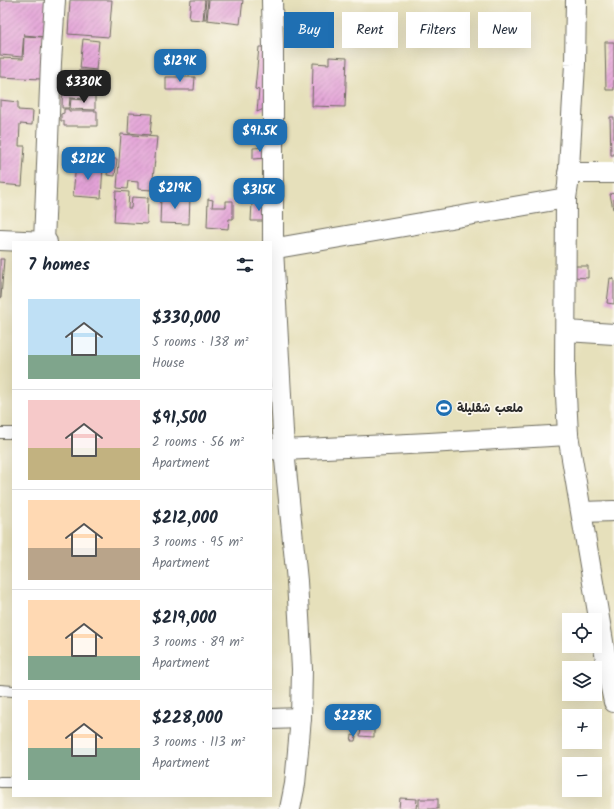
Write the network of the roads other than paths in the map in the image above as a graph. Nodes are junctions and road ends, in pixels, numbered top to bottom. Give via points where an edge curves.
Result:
1 (55, 0) edge
2 (272, 0) edge
3 (576, 0) edge
4 (568, 173) junction
5 (614, 173) edge
6 (566, 198) junction
7 (0, 240) edge
8 (23, 241) edge
9 (46, 241) edge
10 (272, 250) edge
11 (566, 331) junction
12 (614, 334) edge
13 (0, 433) edge
14 (12, 433) edge
15 (568, 435) junction
16 (277, 450) edge
17 (614, 511) edge
18 (582, 512) junction
19 (613, 689) edge
20 (0, 690) edge
21 (12, 691) edge
22 (301, 718) junction
23 (272, 719) edge
24 (0, 782) edge
25 (12, 782) edge
26 (290, 809) edge

1 - 9 street
2 - 10 street
3 - 4 street
4 - 5 street
4 - 6 street
6 - 10 street
6 - 11 street
7 - 8 street
10 - 16 street
11 - 12 street
11 - 15 street
13 - 14 lane
15 - 16 street
15 - 18 street
16 - 22 street via 297,588 302,669
17 - 18 street
18 - 19 street
20 - 21 lane
22 - 23 street
22 - 26 street
24 - 25 lane

